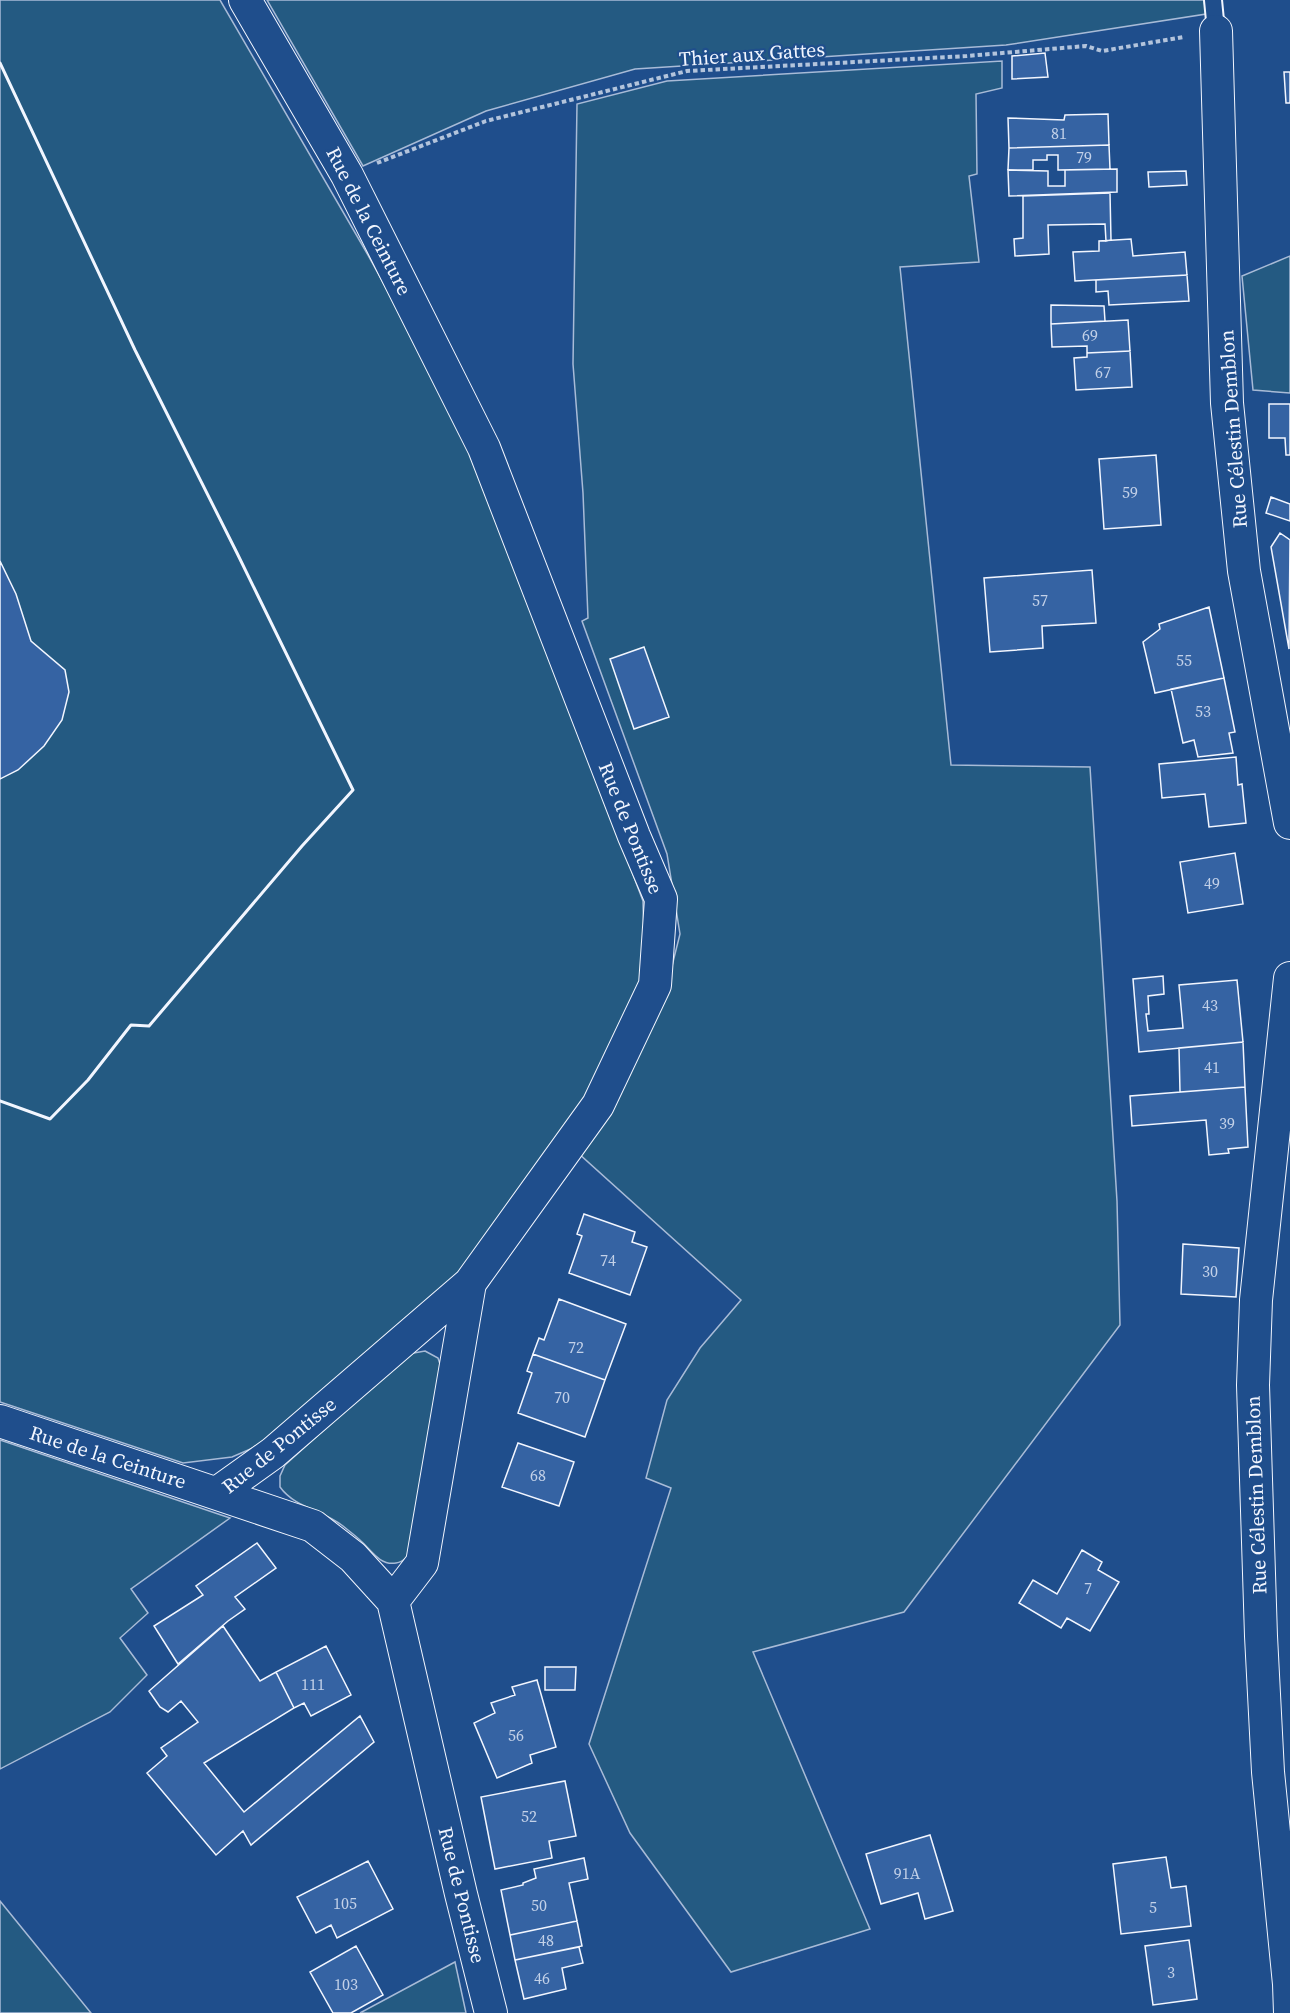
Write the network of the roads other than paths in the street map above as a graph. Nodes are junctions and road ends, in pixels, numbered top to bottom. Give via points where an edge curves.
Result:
1 (245, 0) edge
2 (1213, 0) edge
3 (1216, 32) joint
4 (484, 448) joint
5 (1290, 823) edge
6 (1289, 995) edge
7 (470, 1283) junction
8 (0, 1421) edge
9 (216, 1493) junction
10 (393, 1601) junction
11 (491, 2013) edge
12 (1290, 2013) edge

1 - 4 street, Rue de la Ceinture via 347,175
2 - 3 lane
3 - 5 street, Rue Célestin Demblon via 1227,403 1244,571
4 - 7 street, Rue de Pontisse via 661,899 655,985 598,1105
6 - 12 street, Rue Célestin Demblon via 1256,1300 1253,1385 1268,1761
7 - 9 street, Rue de Pontisse via 273,1453
7 - 10 street, Rue de Pontisse via 422,1563
8 - 9 street, Rue de la Ceinture
9 - 10 street, Rue de Pontisse via 313,1526 353,1557
10 - 11 street, Rue de Pontisse

